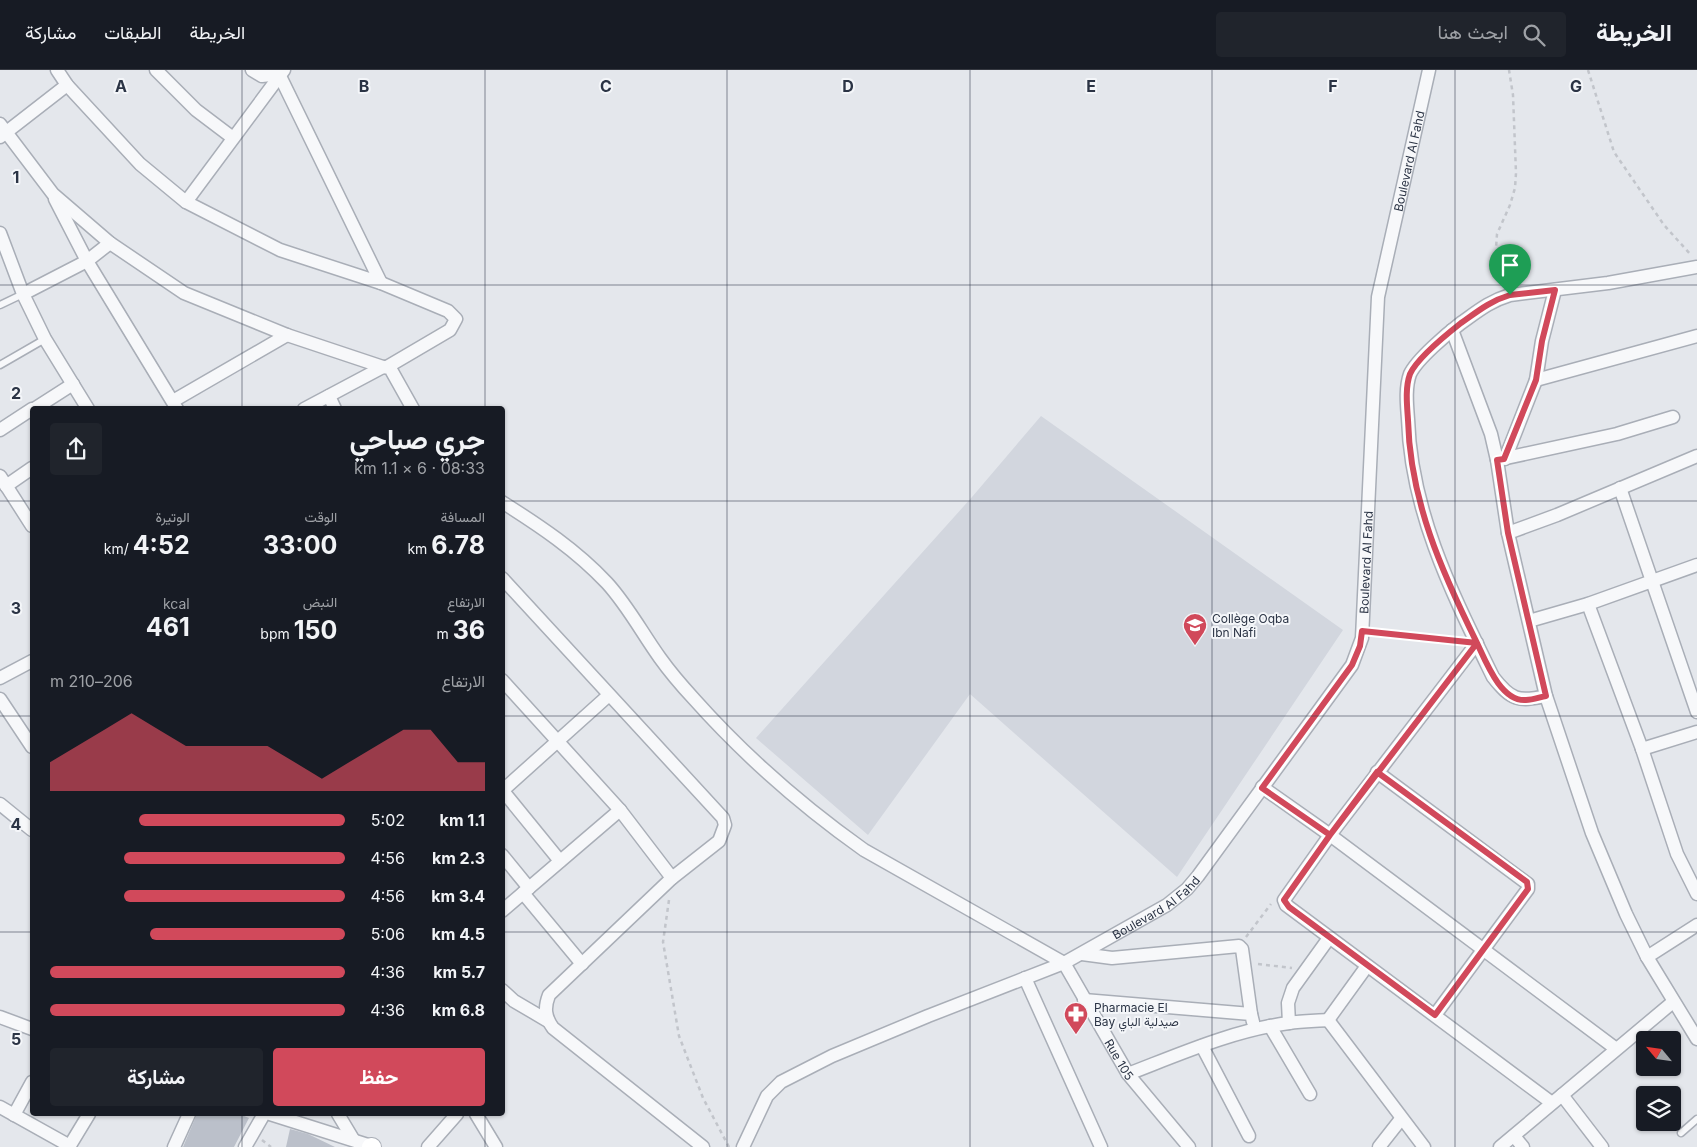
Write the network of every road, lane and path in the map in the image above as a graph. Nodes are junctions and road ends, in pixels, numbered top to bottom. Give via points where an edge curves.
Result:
1 (57, 70) edge
2 (156, 70) edge
3 (252, 70) edge
4 (1429, 70) edge
5 (1510, 70) edge
6 (1588, 70) edge
7 (280, 72) edge
8 (66, 85) junction
9 (2, 131) edge
10 (233, 138) junction
11 (53, 194) junction
12 (186, 202) junction
13 (0, 232) edge
14 (110, 243) junction
15 (87, 261) junction
16 (1697, 262) edge
17 (1697, 267) edge
18 (381, 283) junction
19 (1555, 290) junction
20 (23, 294) junction
21 (1510, 295) junction
22 (0, 305) edge
23 (1452, 330) junction
24 (287, 334) junction
25 (1697, 336) edge
26 (45, 339) junction
27 (0, 365) edge
28 (385, 367) junction
29 (1536, 380) junction
30 (72, 384) junction
31 (329, 396) junction
32 (175, 405) edge
33 (38, 406) edge
34 (86, 406) edge
35 (310, 406) edge
36 (334, 406) edge
37 (411, 406) edge
38 (30, 411) edge
39 (1673, 417) dead end
40 (0, 430) edge
41 (1697, 456) edge
42 (1501, 460) junction
43 (30, 469) edge
44 (3, 481) edge
45 (1620, 488) junction
46 (505, 504) edge
47 (30, 519) edge
48 (1508, 533) junction
49 (1697, 566) edge
50 (1653, 579) junction
51 (505, 581) edge
52 (1588, 604) junction
53 (1529, 622) junction
54 (1362, 631) junction
55 (1477, 643) junction
56 (30, 662) edge
57 (0, 678) edge
58 (505, 683) edge
59 (608, 695) junction
60 (1546, 696) junction
61 (0, 699) edge
62 (1697, 712) edge
63 (1697, 732) edge
64 (558, 740) junction
65 (30, 744) edge
66 (1642, 749) junction
67 (1377, 772) junction
68 (1262, 788) junction
69 (505, 789) edge
70 (505, 793) edge
71 (0, 804) edge
72 (620, 810) junction
73 (30, 828) edge
74 (1330, 835) junction
75 (505, 860) edge
76 (560, 861) junction
77 (672, 878) junction
78 (526, 891) junction
79 (1697, 894) edge
80 (1284, 899) junction
81 (505, 908) edge
82 (1697, 924) edge
83 (1329, 938) junction
84 (1239, 946) junction
85 (1483, 951) junction
86 (1082, 954) junction
87 (1647, 957) junction
88 (1244, 962) junction
89 (1064, 963) junction
90 (582, 964) junction
91 (1367, 966) junction
92 (1306, 970) junction
93 (1025, 978) junction
94 (505, 993) edge
95 (1084, 1000) junction
96 (1673, 1002) junction
97 (1251, 1014) junction
98 (1435, 1015) junction
99 (0, 1017) edge
100 (1328, 1020) junction
101 (548, 1022) junction
102 (1290, 1022) junction
103 (1270, 1026) junction
104 (30, 1028) edge
105 (1256, 1030) junction
106 (1697, 1039) edge
107 (1202, 1046) junction
108 (1615, 1048) junction
109 (1128, 1074) junction
110 (30, 1086) edge
111 (1310, 1094) dead end
112 (1557, 1099) junction
113 (0, 1107) edge
114 (14, 1115) junction
115 (87, 1116) edge
116 (188, 1116) edge
117 (263, 1116) edge
118 (277, 1116) edge
119 (339, 1116) edge
120 (455, 1116) edge
121 (477, 1116) edge
122 (1401, 1119) junction
123 (1697, 1119) edge
124 (1681, 1133) dead end
125 (1249, 1136) dead end
126 (1514, 1136) junction
127 (353, 1139) junction
128 (69, 1146) edge
129 (174, 1147) edge
130 (245, 1147) edge
131 (371, 1147) edge
132 (428, 1147) edge
133 (496, 1147) edge
134 (703, 1147) edge
135 (729, 1147) edge
136 (743, 1147) edge
137 (1100, 1147) edge
138 (1189, 1147) edge
139 (1380, 1147) edge
140 (1424, 1147) edge
141 (1500, 1147) edge
142 (1523, 1147) edge
143 (1602, 1147) edge

1 - 8 street
2 - 10 street via 196,110
3 - 7 street via 262,76
4 - 54 street, Boulevard Al Fahd via 1378,297
5 - 21 path via 1516,180 1510,205 1497,234 1496,248
6 - 16 path via 1614,152 1664,225
7 - 10 street
7 - 18 street
8 - 9 street
8 - 12 street via 140,164
9 - 11 street
10 - 12 street
11 - 14 street
11 - 15 street
12 - 18 street via 280,250
13 - 20 street
14 - 15 street
14 - 24 street via 184,293
15 - 20 street
15 - 32 street
17 - 19 street
18 - 28 street via 448,311 456,319 450,330
19 - 21 street
19 - 29 street
20 - 22 lane
20 - 26 street
21 - 23 street via 1481,307
23 - 42 street
23 - 55 street via 1411,373 1407,398 1408,443 1423,517 1439,564
24 - 28 street
24 - 32 street
25 - 29 street
26 - 27 lane
26 - 30 street
28 - 31 street
28 - 37 street via 393,372
29 - 42 street
30 - 33 street
30 - 34 street
31 - 35 street
31 - 36 street
38 - 40 street
39 - 42 street via 1618,434
41 - 45 street
42 - 48 street
43 - 44 street
44 - 47 street
45 - 48 street
45 - 50 street
46 - 89 street via 583,559 629,610 661,659 694,698 745,752 839,832 864,850
48 - 53 street
49 - 50 street
50 - 52 street
50 - 62 street
51 - 59 street
52 - 53 street
52 - 66 street
53 - 60 street
54 - 55 path
54 - 68 street, Boulevard Al Fahd via 1352,665
55 - 60 street via 1493,677 1511,696 1526,700
55 - 67 street
56 - 57 street
58 - 64 street
59 - 64 street
59 - 77 street via 723,818 725,826 718,841
60 - 87 street via 1592,833
61 - 65 street
63 - 66 street
64 - 69 street
64 - 72 street
66 - 79 street via 1677,854
67 - 74 street
67 - 85 street via 1528,884 1528,889
68 - 74 street
68 - 86 street, Boulevard Al Fahd via 1181,895
70 - 76 street
71 - 73 street
72 - 76 street
72 - 77 street
74 - 80 street
74 - 85 street
75 - 78 street
76 - 78 street
77 - 90 street
77 - 135 path via 663,942 679,1036 703,1098
78 - 81 street
78 - 90 street
80 - 83 street via 1286,905
80 - 84 path via 1276,898
82 - 87 street
83 - 91 street
83 - 92 street
84 - 86 street via 1112,958
84 - 88 street
85 - 98 street
85 - 108 street
86 - 89 street, Boulevard Al Fahd
87 - 96 street
88 - 92 path
88 - 97 street
89 - 93 street, Boulevard Al Fahd
89 - 95 street, Rue 105
90 - 101 street via 549,995
91 - 98 street
91 - 100 street
92 - 102 street via 1289,995
93 - 136 street, Boulevard Al Fahd via 832,1056 781,1082 767,1096
93 - 137 street
94 - 101 street
95 - 97 street
95 - 109 street, Rue 105
96 - 106 street
96 - 108 street
97 - 105 street
98 - 112 street
99 - 104 street
100 - 102 street
100 - 122 street
101 - 134 street
102 - 103 street
103 - 105 street
103 - 111 street
105 - 107 street
107 - 109 street
107 - 125 street
108 - 112 street
109 - 138 street, Rue 105
110 - 114 street
112 - 126 street
112 - 143 street
113 - 114 street
114 - 128 street
115 - 128 street
116 - 129 street
117 - 130 street
118 - 127 street
119 - 127 street
120 - 132 street
121 - 133 street
122 - 139 street
122 - 140 street
123 - 124 lane
126 - 141 street
126 - 142 street
127 - 131 street

